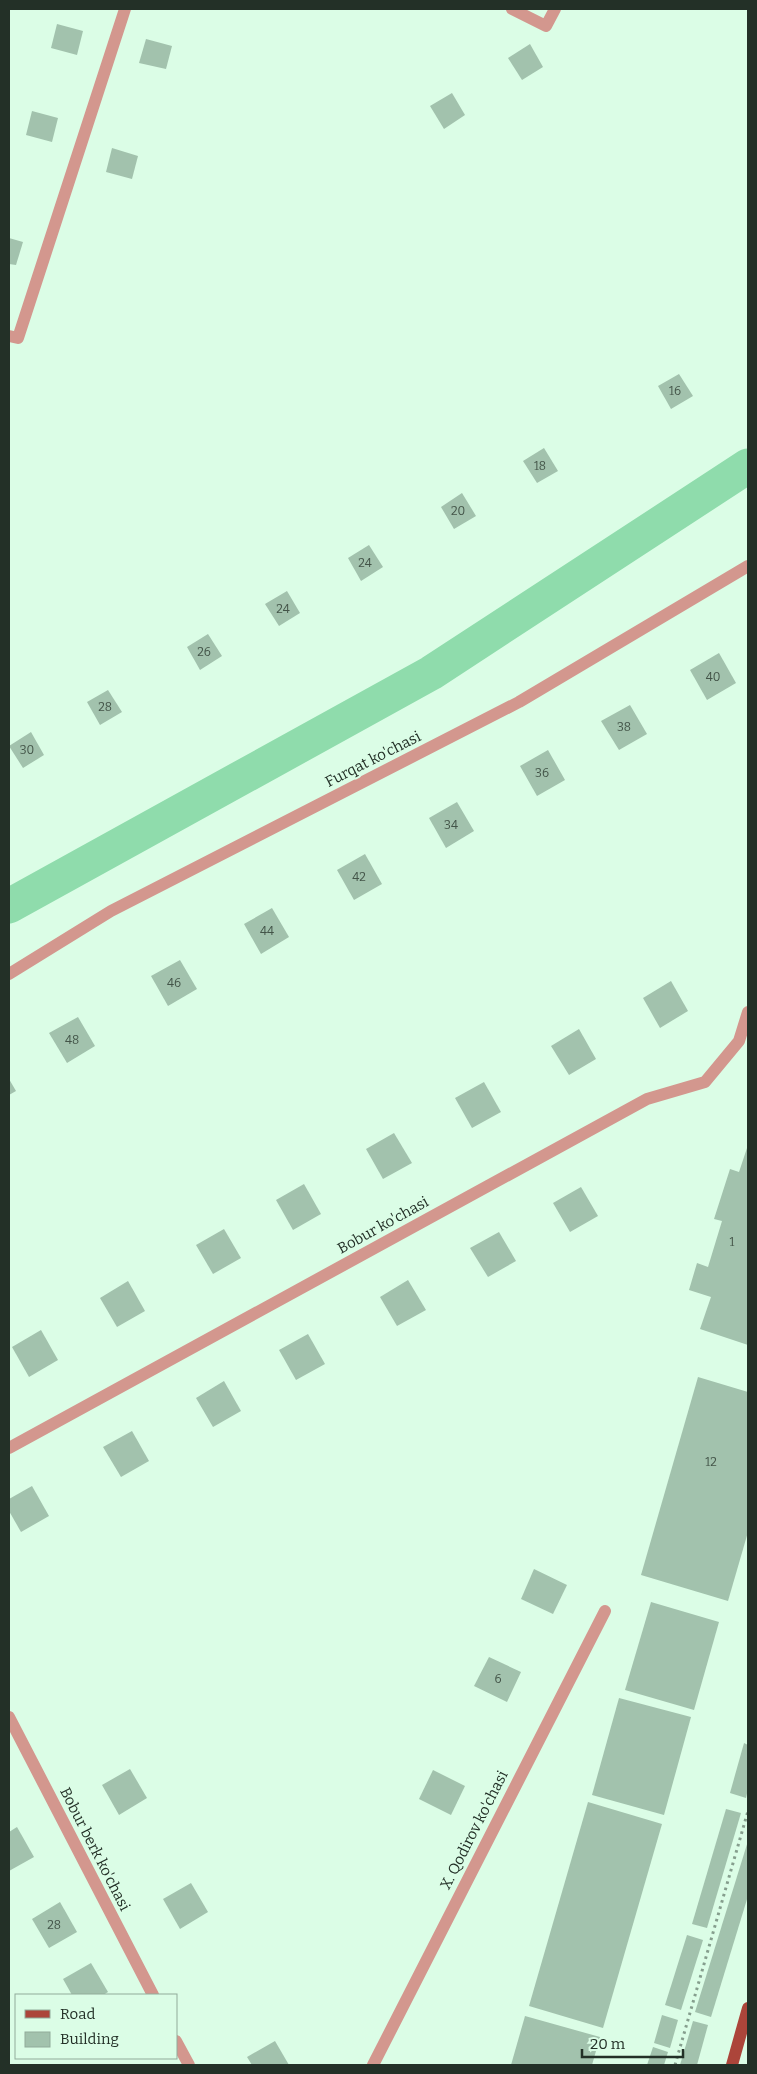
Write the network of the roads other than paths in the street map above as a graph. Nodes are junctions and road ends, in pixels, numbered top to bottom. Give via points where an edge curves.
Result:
1 (125, 9) edge
2 (512, 9) edge
3 (555, 9) edge
4 (9, 336) edge
5 (748, 566) edge
6 (9, 974) edge
7 (748, 1012) edge
8 (9, 1448) edge
9 (605, 1611) dead end
10 (9, 1717) edge
11 (151, 1994) edge
12 (748, 2008) edge
13 (178, 2045) edge
14 (189, 2065) edge
15 (373, 2065) edge
16 (732, 2065) edge

1 - 4 street via 18,338
2 - 3 street via 546,26
5 - 6 street, Furqat ko'chasi via 519,702 111,911
7 - 8 street, Bobur ko'chasi via 739,1042 705,1082 647,1099
9 - 15 street, X. Qodirov ko'chasi
10 - 11 street, Bobur berk ko'chasi
12 - 16 main road
13 - 14 street

